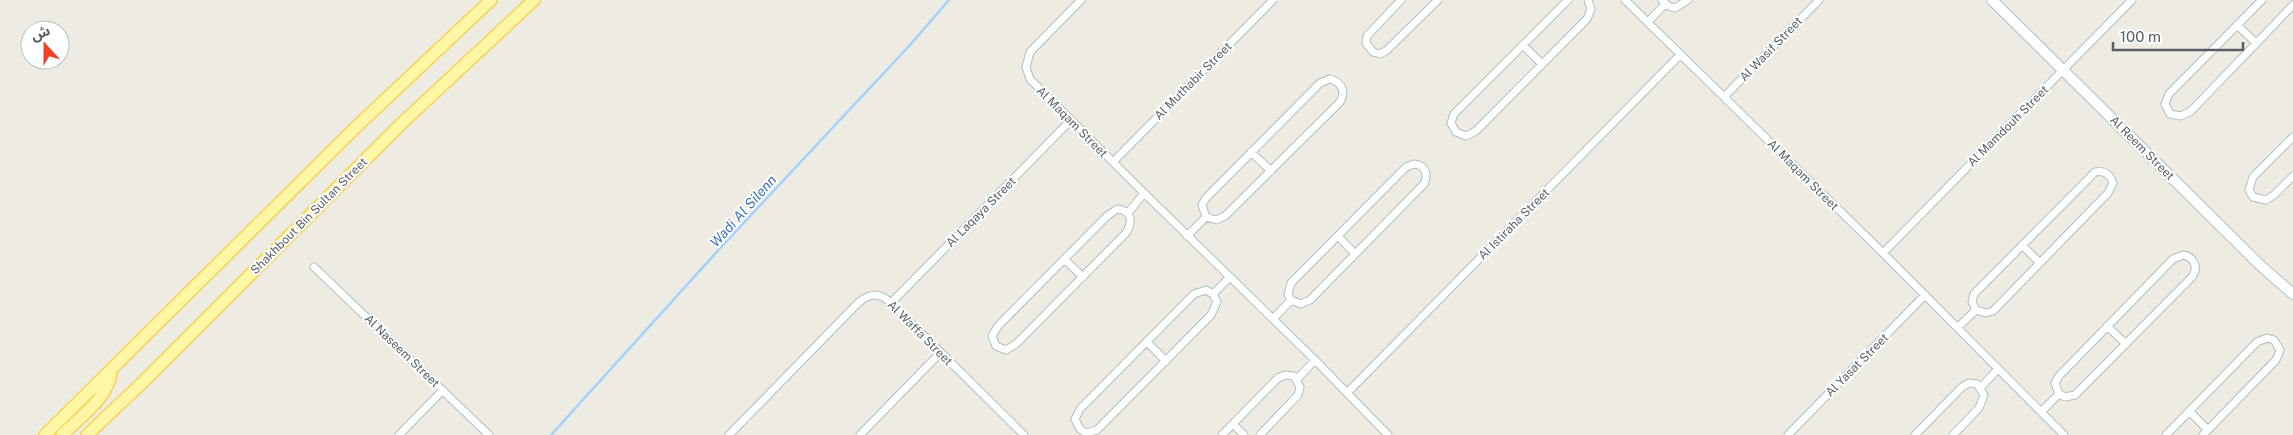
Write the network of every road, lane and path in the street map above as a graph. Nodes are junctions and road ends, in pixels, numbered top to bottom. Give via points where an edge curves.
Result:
1 (492, 0) edge
2 (534, 0) edge
3 (1081, 0) edge
4 (1273, 0) edge
5 (1401, 0) edge
6 (1438, 0) edge
7 (1568, 0) edge
8 (1588, 0) edge
9 (1625, 0) edge
10 (1688, 0) edge
11 (1819, 0) edge
12 (1992, 0) edge
13 (2132, 0) edge
14 (2262, 0) edge
15 (1664, 2) edge
16 (2293, 5) edge
17 (1648, 22) junction
18 (2237, 25) junction
19 (2256, 43) junction
20 (1523, 45) junction
21 (1680, 55) junction
22 (1542, 64) junction
23 (2064, 70) junction
24 (1724, 97) junction
25 (1071, 120) junction
26 (2293, 137) edge
27 (1251, 152) junction
28 (1113, 162) junction
29 (1270, 171) junction
30 (2293, 176) edge
31 (1144, 194) junction
32 (1128, 213) junction
33 (1206, 217) junction
34 (1187, 236) junction
35 (1338, 236) junction
36 (2022, 245) junction
37 (1883, 253) junction
38 (1355, 254) junction
39 (1064, 259) junction
40 (2040, 263) junction
41 (314, 267) dead end
42 (1083, 277) junction
43 (1230, 277) junction
44 (1213, 294) junction
45 (2293, 294) edge
46 (1926, 295) junction
47 (1291, 300) junction
48 (891, 303) junction
49 (1976, 310) junction
50 (1273, 319) junction
51 (2107, 326) junction
52 (1958, 327) junction
53 (1147, 342) junction
54 (2126, 344) junction
55 (940, 353) junction
56 (1315, 360) junction
57 (1166, 361) junction
58 (1998, 369) junction
59 (111, 370) junction
60 (1297, 378) junction
61 (1981, 387) junction
62 (443, 390) junction
63 (1347, 393) junction
64 (2059, 394) junction
65 (2189, 411) junction
66 (2041, 412) junction
67 (1233, 424) junction
68 (2205, 432) edge
69 (45, 435) edge
70 (62, 435) edge
71 (86, 435) edge
72 (399, 435) edge
73 (489, 435) edge
74 (729, 435) edge
75 (860, 435) edge
76 (1024, 435) edge
77 (1222, 435) edge
78 (1244, 435) edge
79 (1260, 435) edge
80 (1388, 435) edge
81 (1788, 435) edge
82 (1916, 435) edge
83 (1953, 435) edge
84 (2064, 435) edge
85 (2166, 435) edge

1 - 59 main road via 353,130
2 - 71 main road, Shakhbout Bin Sultan Street via 402,123
3 - 25 street, Al Maqam Street via 1030,52 1026,62 1030,79
4 - 28 street, Al Muthabir Street
5 - 6 street via 1367,36 1367,47 1373,52 1380,54 1386,51
7 - 20 street
8 - 22 street via 1589,16
9 - 17 street, Al Maqam Street
10 - 15 street via 1675,8
11 - 24 street, Al Wasif Street
12 - 23 street, Al Reem Street
13 - 23 street, Al Mamdouh Street
14 - 18 street
15 - 17 street
16 - 19 street
17 - 21 street, Al Maqam Street
18 - 19 street
18 - 19 street via 2169,94 2165,104 2170,114 2181,116 2188,113
20 - 22 street
20 - 22 street via 1454,114 1451,124 1456,132 1466,136 1473,133
21 - 24 street, Al Maqam Street
21 - 63 street, Al Istiraha Street
23 - 37 street, Al Mamdouh Street
23 - 45 street, Al Reem Street
24 - 37 street, Al Maqam Street
25 - 28 street, Al Maqam Street
25 - 48 street, Al Laqaya Street
26 - 30 street via 2253,177 2249,190 2254,197 2266,200
27 - 29 street
27 - 29 street via 1323,81 1330,79 1340,84 1343,95 1340,102
27 - 33 street via 1203,202 1202,210
28 - 31 street, Al Maqam Street
29 - 33 street via 1222,218
31 - 32 street
31 - 34 street, Al Maqam Street
32 - 39 street via 1121,209 1113,210
32 - 42 street via 1131,220 1126,233
33 - 34 street
34 - 43 street, Al Maqam Street
35 - 38 street
35 - 38 street via 1408,165 1423,167 1426,173 1424,184
35 - 47 street via 1289,286
36 - 40 street
36 - 40 street via 2092,174 2103,172 2110,176 2111,190
36 - 49 street via 1974,294 1972,302
37 - 46 street, Al Maqam Street
38 - 47 street via 1310,300 1301,304
39 - 42 street
39 - 42 street via 996,329 992,340 996,346 1006,350 1016,344
40 - 49 street via 1993,311
41 - 62 street, Al Naseem Street
43 - 44 street
43 - 50 street, Al Maqam Street
44 - 53 street via 1206,290 1198,292
44 - 57 street via 1216,307 1211,315
46 - 52 street, Al Maqam Street
46 - 81 street, Al Yasat Street
47 - 50 street
48 - 55 street, Al Waffa Street
48 - 74 street, Al Waffa Street via 877,294 858,302
49 - 52 street
50 - 56 street, Al Maqam Street
51 - 54 street
51 - 54 street via 2176,256 2187,255 2193,259 2196,266 2192,277
51 - 64 street via 2056,379 2055,387
52 - 58 street, Al Maqam Street
53 - 57 street
53 - 57 street via 1078,412 1076,419 1080,429 1086,432 1097,430
54 - 64 street via 2075,395 2065,397
55 - 75 street
55 - 76 street, Al Waffa Street
56 - 60 street
56 - 63 street, Al Maqam Street
58 - 61 street
58 - 66 street, Al Maqam Street
59 - 69 main road
59 - 70 main road via 101,396
60 - 67 street via 1282,376
60 - 79 street via 1300,386 1298,395
61 - 82 street via 1974,383 1965,384
61 - 83 street via 1982,403
62 - 72 street
62 - 73 street, Al Naseem Street
63 - 80 street, Al Maqam Street
64 - 66 street
65 - 68 street
65 - 68 street via 2260,340 2271,339 2277,343 2280,354 2276,360
65 - 85 street
66 - 84 street, Al Maqam Street
67 - 77 street
67 - 78 street

